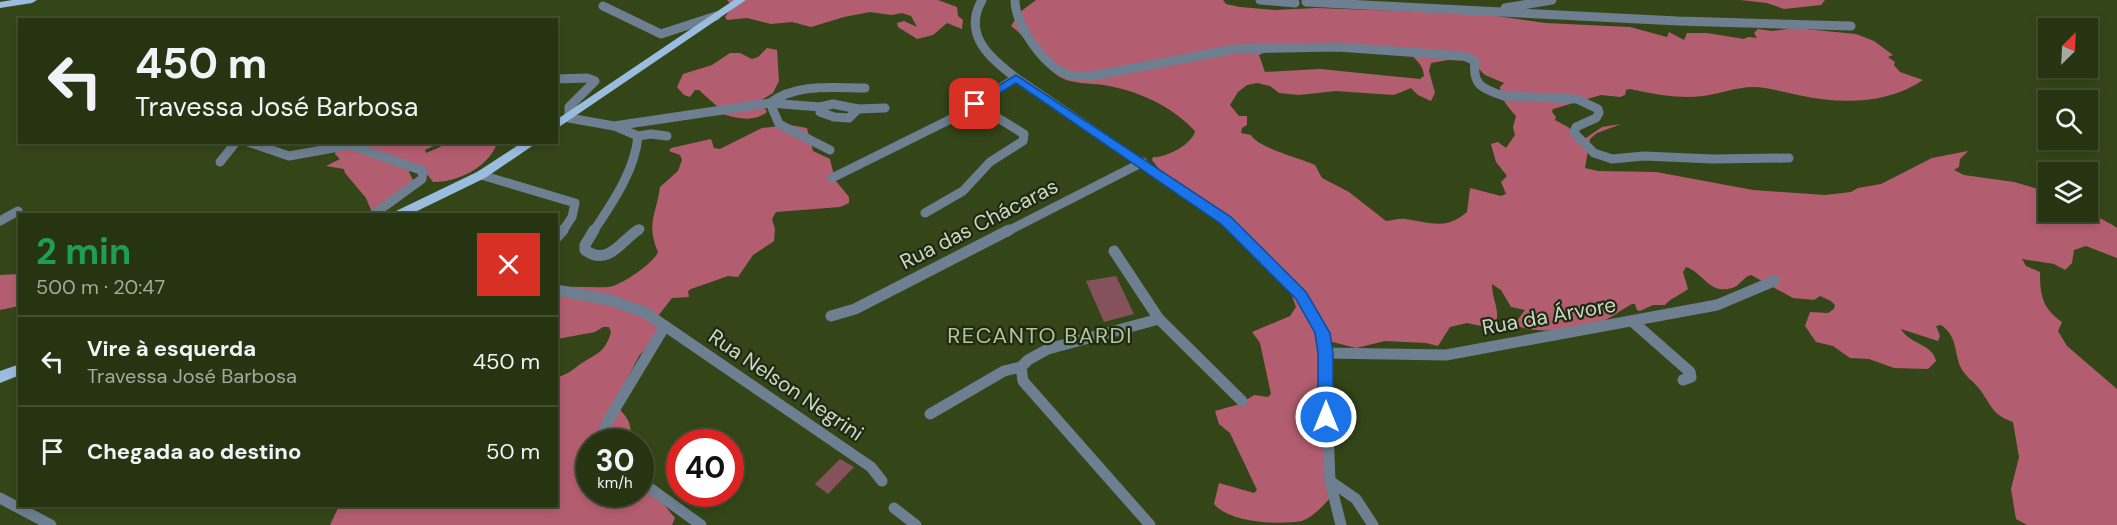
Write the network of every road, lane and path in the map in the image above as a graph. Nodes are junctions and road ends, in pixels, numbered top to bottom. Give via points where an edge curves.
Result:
1 (32, 0) edge
2 (741, 0) edge
3 (982, 0) edge
4 (1015, 0) edge
5 (1260, 0) edge
6 (1552, 0) edge
7 (1292, 1) edge
8 (1307, 1) edge
9 (1543, 3) junction
10 (0, 5) edge
11 (603, 6) dead end
12 (1498, 12) junction
13 (1551, 14) junction
14 (721, 15) junction
15 (1851, 26) dead end
16 (1016, 78) junction
17 (558, 79) edge
18 (865, 88) dead end
19 (833, 89) junction
20 (770, 103) junction
21 (975, 104) junction
22 (824, 106) junction
23 (885, 108) dead end
24 (569, 118) junction
25 (558, 125) edge
26 (614, 126) junction
27 (638, 136) junction
28 (667, 136) dead end
29 (234, 144) edge
30 (254, 144) edge
31 (529, 144) edge
32 (830, 150) dead end
33 (1789, 158) dead end
34 (220, 162) dead end
35 (1143, 162) junction
36 (481, 175) junction
37 (832, 178) dead end
38 (18, 211) dead end
39 (375, 213) edge
40 (403, 213) edge
41 (925, 213) dead end
42 (0, 221) edge
43 (640, 229) dead end
44 (558, 236) edge
45 (1114, 251) dead end
46 (1774, 281) dead end
47 (558, 290) edge
48 (831, 316) dead end
49 (1159, 319) junction
50 (1632, 321) junction
51 (665, 326) junction
52 (1325, 353) junction
53 (1021, 367) junction
54 (18, 370) edge
55 (0, 377) edge
56 (1683, 380) dead end
57 (1242, 401) dead end
58 (930, 414) dead end
59 (605, 429) edge
60 (882, 481) dead end
61 (1330, 481) junction
62 (654, 491) edge
63 (0, 498) edge
64 (894, 508) dead end
65 (51, 525) edge
66 (701, 525) edge
67 (916, 525) edge
68 (1150, 525) edge
69 (1336, 525) edge
70 (1341, 525) edge
71 (1373, 525) edge

1 - 10 main road
2 - 14 main road
3 - 16 street via 975,18 976,35 987,53
4 - 33 street via 1018,22 1044,56 1063,73 1076,76 1235,49 1337,46 1464,56 1475,61 1474,81 1494,93 1577,99 1598,109 1596,118 1576,126 1574,133 1602,157
5 - 7 street
6 - 9 street
7 - 8 street
8 - 12 street
9 - 12 street via 1511,6
9 - 13 street
11 - 14 street via 661,34
12 - 13 street
13 - 15 street
14 - 24 main road
16 - 21 street
16 - 35 street
17 - 24 street via 595,81 569,107
18 - 19 street
19 - 20 street via 788,91
19 - 22 street
20 - 22 street
20 - 26 street
20 - 32 street via 779,124
21 - 37 street
21 - 41 street via 1024,134 1023,141 990,162 963,191
22 - 23 street via 820,112 823,115 849,118 858,109
24 - 25 main road
24 - 26 street
26 - 27 street
27 - 28 street
27 - 43 street via 625,179 585,249 595,255 611,255
29 - 34 street
30 - 39 street via 289,156 350,145 423,171 422,179
31 - 36 main road
35 - 48 street, Rua das Chácaras via 855,309
35 - 52 street via 1226,220 1274,266 1315,317
36 - 40 main road
36 - 44 street via 575,203 576,210
38 - 42 street
45 - 49 street
46 - 50 street, Rua da Árvore via 1717,305
47 - 51 street, Rua Nelson Negrini via 610,300 646,313
49 - 53 street via 1048,349
49 - 57 street
50 - 52 street, Rua da Árvore via 1446,355
50 - 56 street via 1690,372 1690,377
51 - 59 street
51 - 60 street, Rua Nelson Negrini via 871,467
52 - 61 street
53 - 58 street via 1004,371
53 - 68 street via 1023,381
54 - 55 main road
61 - 70 street
61 - 71 street via 1362,504
62 - 66 street
63 - 65 street
64 - 67 street
69 - 70 street

